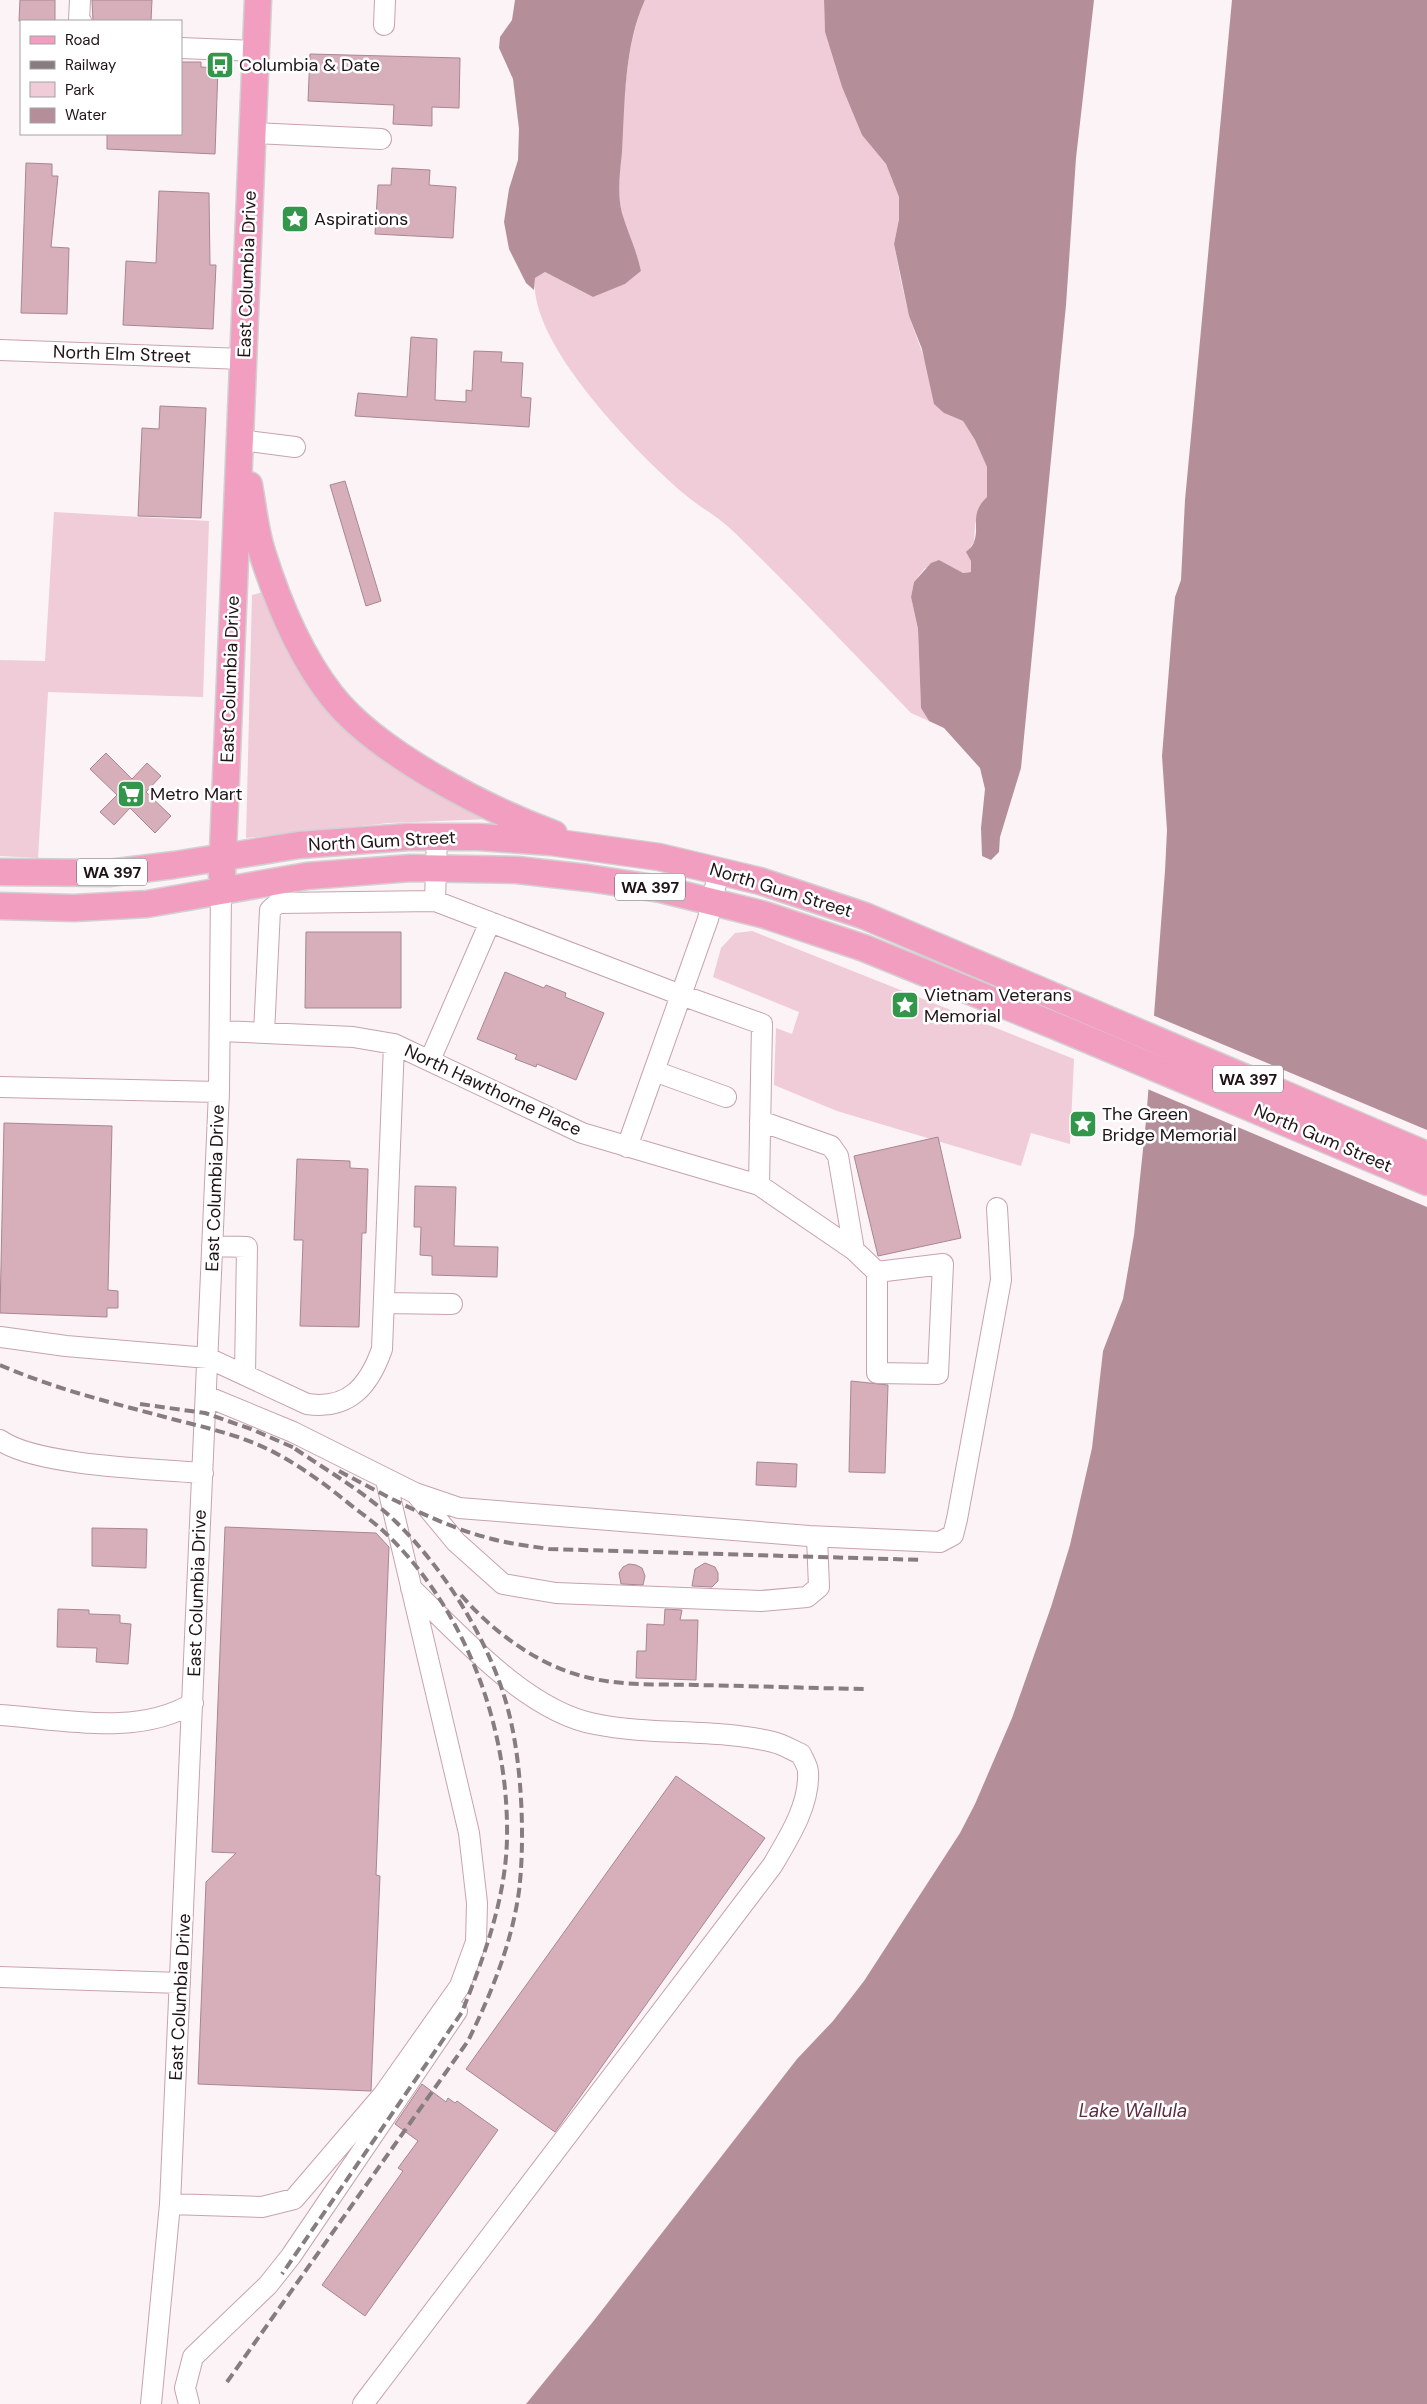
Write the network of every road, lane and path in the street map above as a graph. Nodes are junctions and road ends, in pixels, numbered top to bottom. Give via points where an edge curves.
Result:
1 (80, 0) edge
2 (258, 0) edge
3 (385, 0) edge
4 (79, 20) edge
5 (384, 25) dead end
6 (182, 48) edge
7 (256, 51) junction
8 (253, 134) junction
9 (381, 139) dead end
10 (0, 350) edge
11 (244, 358) junction
12 (240, 440) junction
13 (295, 447) dead end
14 (437, 836) junction
15 (587, 846) junction
16 (222, 857) junction
17 (436, 868) junction
18 (719, 870) junction
19 (0, 872) edge
20 (221, 890) junction
21 (434, 901) junction
22 (712, 901) junction
23 (0, 906) edge
24 (490, 922) junction
25 (681, 995) junction
26 (221, 1031) junction
27 (264, 1033) junction
28 (394, 1044) junction
29 (430, 1060) junction
30 (654, 1071) junction
31 (0, 1088) edge
32 (219, 1092) junction
33 (726, 1098) dead end
34 (760, 1121) junction
35 (626, 1147) junction
36 (1427, 1155) edge
37 (1427, 1182) edge
38 (759, 1185) junction
39 (997, 1208) dead end
40 (212, 1246) junction
41 (854, 1250) junction
42 (877, 1272) junction
43 (385, 1303) junction
44 (452, 1304) dead end
45 (0, 1337) edge
46 (208, 1358) junction
47 (245, 1375) junction
48 (206, 1396) junction
49 (0, 1440) edge
50 (202, 1473) junction
51 (386, 1480) junction
52 (415, 1493) junction
53 (817, 1536) junction
54 (411, 1588) junction
55 (193, 1703) junction
56 (0, 1715) edge
57 (476, 1942) junction
58 (0, 1977) edge
59 (180, 1983) junction
60 (170, 2204) junction
61 (155, 2376) junction
62 (187, 2396) edge
63 (151, 2404) edge
64 (363, 2404) edge

1 - 4 street
2 - 7 main road, East Columbia Drive
3 - 5 street
6 - 7 street
7 - 8 main road, East Columbia Drive
8 - 9 street
8 - 11 main road, East Columbia Drive
10 - 11 street, North Elm Street
11 - 12 main road, East Columbia Drive
12 - 13 street
12 - 15 main road via 261,551 303,651 331,695 359,724 454,787 527,824
12 - 16 main road, East Columbia Drive
14 - 15 main road, North Gum Street / WA 397
14 - 16 main road, North Gum Street / WA 397 via 327,842
14 - 17 street
15 - 18 main road, North Gum Street / WA 397
16 - 19 main road, North Gum Street / WA 397 via 109,873
16 - 20 main road, East Columbia Drive
17 - 20 main road, North Gum Street / WA 397 via 315,875
17 - 21 street
17 - 22 main road, North Gum Street / WA 397 via 517,870 588,878
18 - 22 street
18 - 36 main road, North Gum Street / WA 397 via 796,891 856,913
20 - 23 main road, North Gum Street / WA 397 via 147,904 111,907
20 - 26 street, East Columbia Drive
21 - 24 street
21 - 27 street via 285,902 270,910
22 - 25 street
22 - 37 main road, North Gum Street / WA 397 via 830,936 1058,1027
24 - 25 street
24 - 29 street
25 - 30 street
25 - 34 street via 762,1024
26 - 27 street, North Hawthorne Place
26 - 32 street, East Columbia Drive
27 - 28 street, North Hawthorne Place via 353,1037
28 - 29 street, North Hawthorne Place
28 - 43 street
29 - 35 street, North Hawthorne Place via 570,1129
30 - 33 street
30 - 35 street
31 - 32 street
32 - 40 street, East Columbia Drive
34 - 38 street
34 - 41 street via 831,1146 838,1156
35 - 38 street, North Hawthorne Place
38 - 41 street, North Hawthorne Place
39 - 53 street via 1001,1280 953,1535 940,1542
40 - 46 street, East Columbia Drive
40 - 47 street via 248,1247
41 - 42 street, North Hawthorne Place
42 - 42 street via 943,1264 938,1374 877,1372
43 - 44 street
43 - 47 street via 382,1349 376,1367 366,1382 342,1402 321,1406 307,1404
45 - 46 street
46 - 47 street
46 - 48 street, East Columbia Drive
48 - 50 street, East Columbia Drive
48 - 51 street via 293,1432
49 - 50 street via 9,1447 59,1460
50 - 55 street, East Columbia Drive
51 - 52 street
51 - 54 street
52 - 53 street via 446,1505 472,1509
52 - 53 street via 456,1542 503,1584 556,1593 761,1601 807,1597 819,1587
54 - 57 street via 468,1833 477,1903
54 - 64 street via 494,1668 565,1714 594,1724 775,1742 801,1754 808,1771 805,1796 793,1832 772,1866
55 - 56 street via 164,1717 140,1722 104,1723
55 - 59 street, East Columbia Drive
57 - 60 street via 460,1986 383,2095 294,2199 262,2207
57 - 62 street via 467,1988 454,2017 291,2256 268,2285 193,2357
58 - 59 street
59 - 60 street, East Columbia Drive
60 - 61 street, East Columbia Drive
61 - 62 street
61 - 63 street, East Columbia Drive

